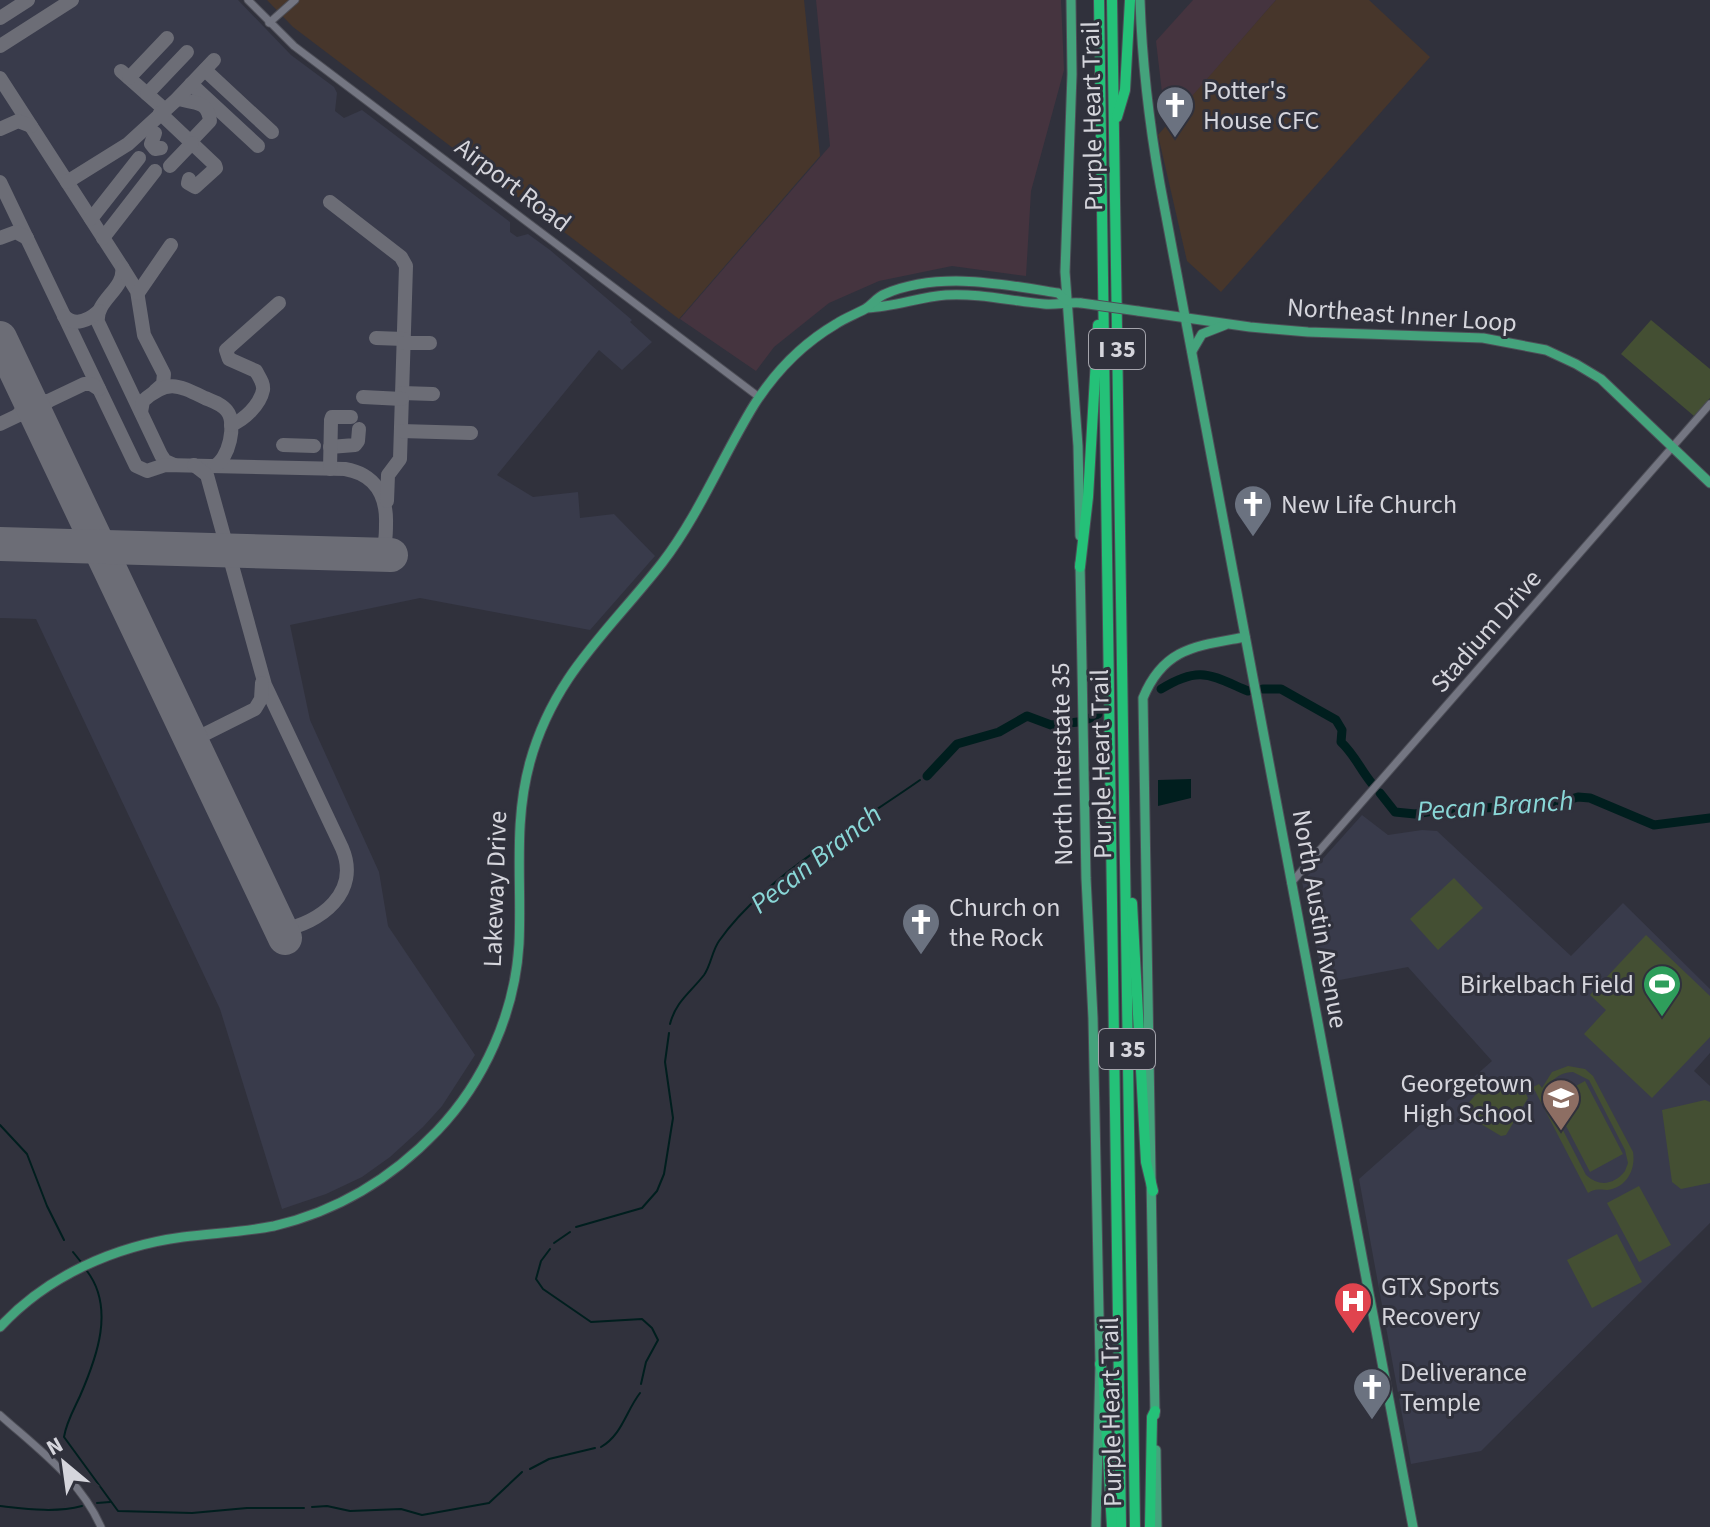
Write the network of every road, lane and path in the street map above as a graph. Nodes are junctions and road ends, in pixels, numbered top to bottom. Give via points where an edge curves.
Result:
1 (248, 0) edge
2 (295, 0) edge
3 (1071, 0) edge
4 (1099, 0) edge
5 (1112, 0) edge
6 (1130, 0) edge
7 (1140, 0) edge
8 (269, 23) junction
9 (1114, 127) junction
10 (1065, 272) junction
11 (1103, 278) junction
12 (1049, 291) junction
13 (1067, 301) junction
14 (867, 308) junction
15 (1187, 318) junction
16 (1227, 324) junction
17 (1192, 351) junction
18 (759, 397) junction
19 (1710, 404) edge
20 (1673, 447) junction
21 (1710, 483) edge
22 (1080, 567) junction
23 (1245, 637) junction
24 (1125, 822) junction
25 (1291, 883) junction
26 (1153, 1191) junction
27 (0, 1327) edge
28 (1100, 1364) junction
29 (1155, 1411) junction
30 (0, 1415) edge
31 (101, 1527) edge
32 (1096, 1527) edge
33 (1112, 1527) edge
34 (1121, 1527) edge
35 (1135, 1527) edge
36 (1150, 1527) edge
37 (1157, 1527) edge
38 (1413, 1527) edge

1 - 8 street, Airport Road
2 - 8 street
3 - 10 main road, North Interstate 35
4 - 11 highway, Purple Heart Trail / I 35
5 - 9 highway, Purple Heart Trail / I 35
6 - 9 highway via 1125,90
7 - 15 main road via 1149,121
8 - 18 street, Airport Road
9 - 24 highway, Purple Heart Trail / I 35
10 - 12 main road
10 - 13 main road, North Interstate 35
11 - 22 highway
11 - 34 highway, Purple Heart Trail / I 35
12 - 13 main road, Lakeway Drive
12 - 14 main road, Lakeway Drive via 943,282 880,295
13 - 14 main road, Lakeway Drive via 1048,304 956,295
13 - 15 main road, Lakeway Drive, bridge
13 - 22 main road, North Interstate 35
14 - 18 main road, Lakeway Drive via 809,342
15 - 16 main road, Northeast Inner Loop
15 - 17 main road, North Austin Avenue
16 - 17 main road via 1202,334
16 - 20 main road, Northeast Inner Loop via 1483,338 1546,350 1601,379
17 - 23 main road, North Austin Avenue
18 - 27 main road, Lakeway Drive via 682,535 569,675 540,732 521,800 519,946 509,1004 488,1059 455,1110 413,1156 336,1206 273,1226 153,1243 95,1261 16,1310
19 - 20 street, Stadium Drive
20 - 21 main road, Northeast Inner Loop
20 - 25 street, Stadium Drive
22 - 28 main road, North Interstate 35
23 - 25 main road, North Austin Avenue
23 - 26 main road via 1172,657 1150,681 1143,698
24 - 26 highway via 1146,1162
24 - 35 highway, Purple Heart Trail / I 35
25 - 38 main road, North Austin Avenue
26 - 29 main road
28 - 32 main road, North Interstate 35
28 - 33 highway
29 - 36 highway
29 - 37 main road
30 - 31 street via 72,1481

